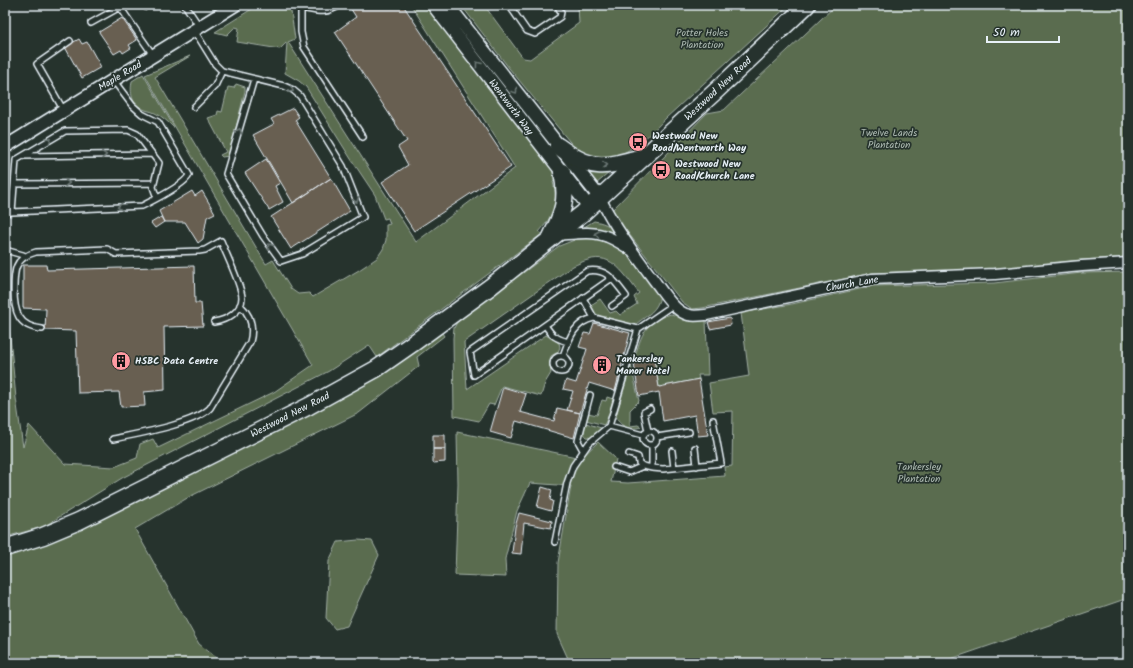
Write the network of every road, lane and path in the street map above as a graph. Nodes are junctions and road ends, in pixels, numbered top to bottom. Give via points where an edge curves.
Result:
1 (185, 5) edge
2 (235, 5) edge
3 (340, 5) edge
4 (433, 5) edge
5 (448, 5) edge
6 (509, 5) edge
7 (557, 5) edge
8 (807, 5) edge
9 (300, 6) edge
10 (222, 8) edge
11 (91, 23) dead end
12 (197, 29) junction
13 (70, 41) dead end
14 (153, 56) junction
15 (222, 71) junction
16 (254, 79) junction
17 (113, 80) junction
18 (194, 107) dead end
19 (64, 110) junction
20 (363, 137) dead end
21 (558, 146) junction
22 (5, 147) edge
23 (152, 154) junction
24 (23, 156) junction
25 (645, 156) junction
26 (562, 172) junction
27 (154, 183) junction
28 (14, 184) junction
29 (157, 198) junction
30 (595, 203) junction
31 (5, 212) edge
32 (12, 212) junction
33 (553, 238) junction
34 (5, 250) edge
35 (632, 251) junction
36 (25, 256) junction
37 (1128, 263) edge
38 (612, 278) junction
39 (583, 298) junction
40 (240, 305) junction
41 (673, 305) junction
42 (612, 306) dead end
43 (594, 318) junction
44 (214, 322) dead end
45 (545, 325) junction
46 (42, 329) dead end
47 (638, 329) junction
48 (568, 342) junction
49 (563, 356) dead end
50 (590, 395) dead end
51 (650, 409) dead end
52 (713, 420) dead end
53 (610, 426) junction
54 (648, 431) junction
55 (688, 432) dead end
56 (643, 435) junction
57 (657, 437) junction
58 (113, 439) dead end
59 (652, 445) junction
60 (695, 448) dead end
61 (583, 450) junction
62 (672, 451) dead end
63 (629, 454) dead end
64 (643, 466) junction
65 (698, 466) junction
66 (614, 467) dead end
67 (652, 468) junction
68 (674, 468) junction
69 (555, 542) dead end
70 (5, 548) edge

1 - 12 lane
2 - 10 street, Maple Road
3 - 9 lane via 330,11
26 -> 4 street, Wentworth Way
5 -> 21 street, Wentworth Way
6 - 7 lane via 527,31 535,34 560,17 561,12
8 - 25 highway, Westwood New Road
9 - 20 lane via 304,47
10 - 12 street, Maple Road
11 - 14 lane via 120,7
12 - 14 street, Maple Road
12 - 15 lane via 215,64
13 - 19 lane via 37,64
14 - 17 street, Maple Road
15 - 16 lane
15 - 18 lane via 216,86
16 -> 16 lane via 289,88 300,96 343,166 363,217 302,254 281,261 226,174
17 - 19 street, Maple Road
17 - 29 lane via 132,105 142,114 158,122 189,175 188,179
19 - 22 street, Maple Road
21 -> 25 highway via 573,157 591,164 612,165
21 - 30 street, Wentworth Way
24 -> 23 lane
24 -> 23 lane via 65,131 128,130 137,134
23 - 27 lane via 158,163
24 - 28 lane via 16,160
25 - 30 highway, Westwood New Road
26 - 30 street, Wentworth Way
26 - 33 highway via 565,204
28 -> 27 lane
27 - 29 lane
28 - 32 lane
29 -> 32 lane via 142,206
30 - 33 highway, Westwood New Road
30 - 35 street, Church Lane via 609,215
31 - 32 lane
35 -> 33 street, Church Lane via 599,234 578,233
33 - 70 highway, Westwood New Road via 376,369 303,409 78,521
34 - 36 lane
35 - 41 street, Church Lane
36 - 40 lane via 36,252 106,249 116,254 199,251 221,241 242,297
36 - 46 lane via 15,268 14,305 21,321 28,326
37 - 41 street, Church Lane via 995,274 872,279 706,315 689,315
38 - 39 lane
38 - 42 lane via 626,296
38 - 45 lane via 599,270 587,271 470,352 474,375
39 - 43 lane
39 - 45 lane
40 - 44 lane via 234,314
40 - 58 lane via 251,320 252,336 210,408 204,414 170,426
41 - 47 lane
43 - 47 lane
43 - 48 lane via 576,328
45 - 48 lane via 552,336
47 - 53 lane
48 - 49 lane
50 - 61 lane via 578,442
51 - 54 lane via 644,412
52 - 65 lane via 721,463
53 - 56 lane
53 - 61 lane
54 - 56 lane
54 - 57 lane via 653,431
55 - 57 lane
56 - 59 lane via 644,443
57 - 59 lane
59 - 67 lane
60 - 65 lane
61 - 69 lane via 573,466 567,483
62 - 68 lane
63 - 64 lane via 638,457 639,463
64 - 66 lane via 628,472
64 - 67 lane
65 - 68 lane
67 - 68 lane

